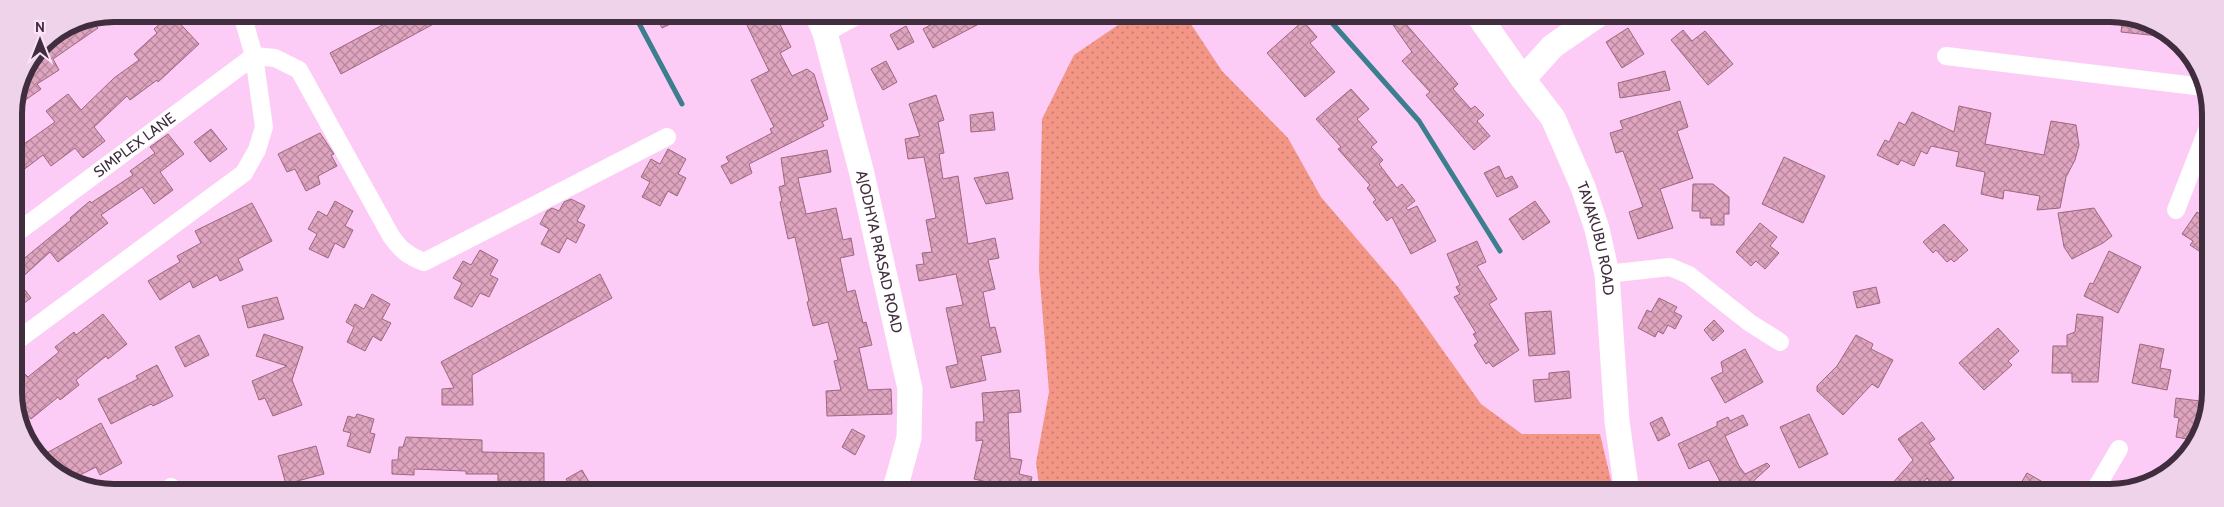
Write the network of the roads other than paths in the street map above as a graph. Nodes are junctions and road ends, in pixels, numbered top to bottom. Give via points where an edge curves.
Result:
1 (244, 22) edge
2 (1483, 22) edge
3 (1588, 22) edge
4 (821, 24) edge
5 (254, 56) junction
6 (1946, 56) dead end
7 (1523, 79) junction
8 (2197, 86) edge
9 (667, 137) dead end
10 (2202, 143) edge
11 (2176, 210) dead end
12 (23, 228) edge
13 (1607, 274) junction
14 (22, 337) edge
15 (1780, 342) dead end
16 (2119, 449) dead end
17 (896, 484) edge
18 (1625, 484) edge
19 (2098, 484) edge

1 - 5 street
2 - 7 main road, TAVAKUBU ROAD
3 - 7 main road via 1553,46
4 - 17 main road, AJODHYA PRASAD ROAD via 862,174 910,390 909,438
5 - 9 street via 275,58 299,70 391,236 410,257 424,262
5 - 12 street, SIMPLEX LANE
5 - 14 street via 264,127 257,150 244,173
6 - 8 street
7 - 13 main road, TAVAKUBU ROAD via 1557,127 1598,229
10 - 11 street
13 - 15 street via 1670,267 1689,275 1750,324
13 - 18 main road, TAVAKUBU ROAD
16 - 19 street

